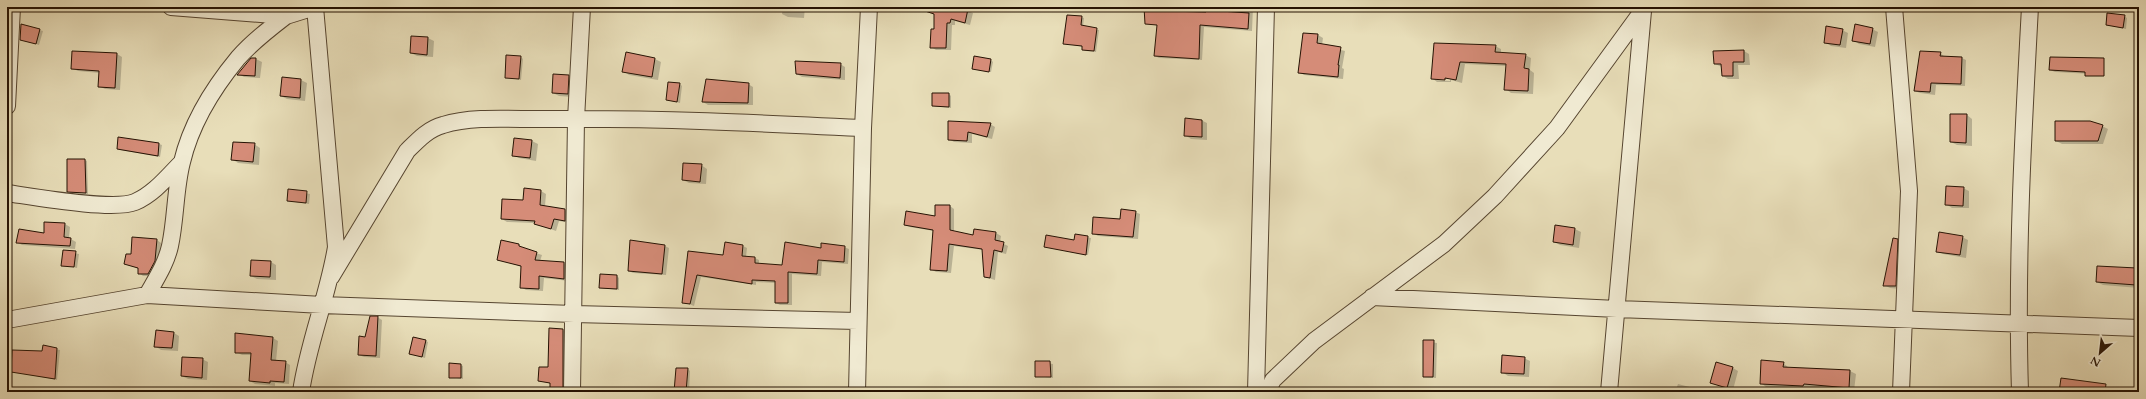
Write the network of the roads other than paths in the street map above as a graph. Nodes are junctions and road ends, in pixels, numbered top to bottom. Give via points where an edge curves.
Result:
1 (12, 7) edge
2 (171, 7) edge
3 (315, 7) edge
4 (582, 7) edge
5 (870, 7) edge
6 (1266, 7) edge
7 (1894, 7) edge
8 (2030, 7) edge
9 (1643, 9) edge
10 (286, 16) junction
11 (7, 106) edge
12 (576, 119) junction
13 (863, 128) junction
14 (182, 162) junction
15 (7, 193) edge
16 (331, 277) junction
17 (147, 295) junction
18 (1372, 297) junction
19 (322, 305) junction
20 (1617, 309) junction
21 (574, 314) junction
22 (1904, 319) junction
23 (7, 320) edge
24 (858, 321) junction
25 (2018, 323) junction
26 (2139, 328) edge
27 (299, 388) edge
28 (572, 392) edge
29 (856, 392) edge
30 (1256, 392) edge
31 (1267, 392) edge
32 (1609, 392) edge
33 (1901, 392) edge
34 (2020, 392) edge

1 - 11 street
2 - 10 street
3 - 10 street
3 - 16 street via 335,230 336,247
4 - 12 street
5 - 13 street
6 - 30 street
7 - 22 street via 1909,191
8 - 25 street via 2020,207
9 - 18 street via 1557,128 1495,196 1444,244
9 - 20 street
10 - 14 street via 238,58 204,108 191,133
12 - 13 street via 700,120
12 - 16 street via 465,120 442,125 422,135 407,151
12 - 21 street
13 - 24 street
14 - 15 street via 150,193 134,202 113,206
14 - 17 street via 170,247 163,267
16 - 19 street
17 - 19 street
17 - 23 street
18 - 20 street
18 - 31 street via 1314,341 1273,380
19 - 21 street
19 - 27 street
20 - 22 street
20 - 32 street
21 - 24 street
21 - 28 street
22 - 25 street
22 - 33 street
24 - 29 street
25 - 26 street
25 - 34 street

